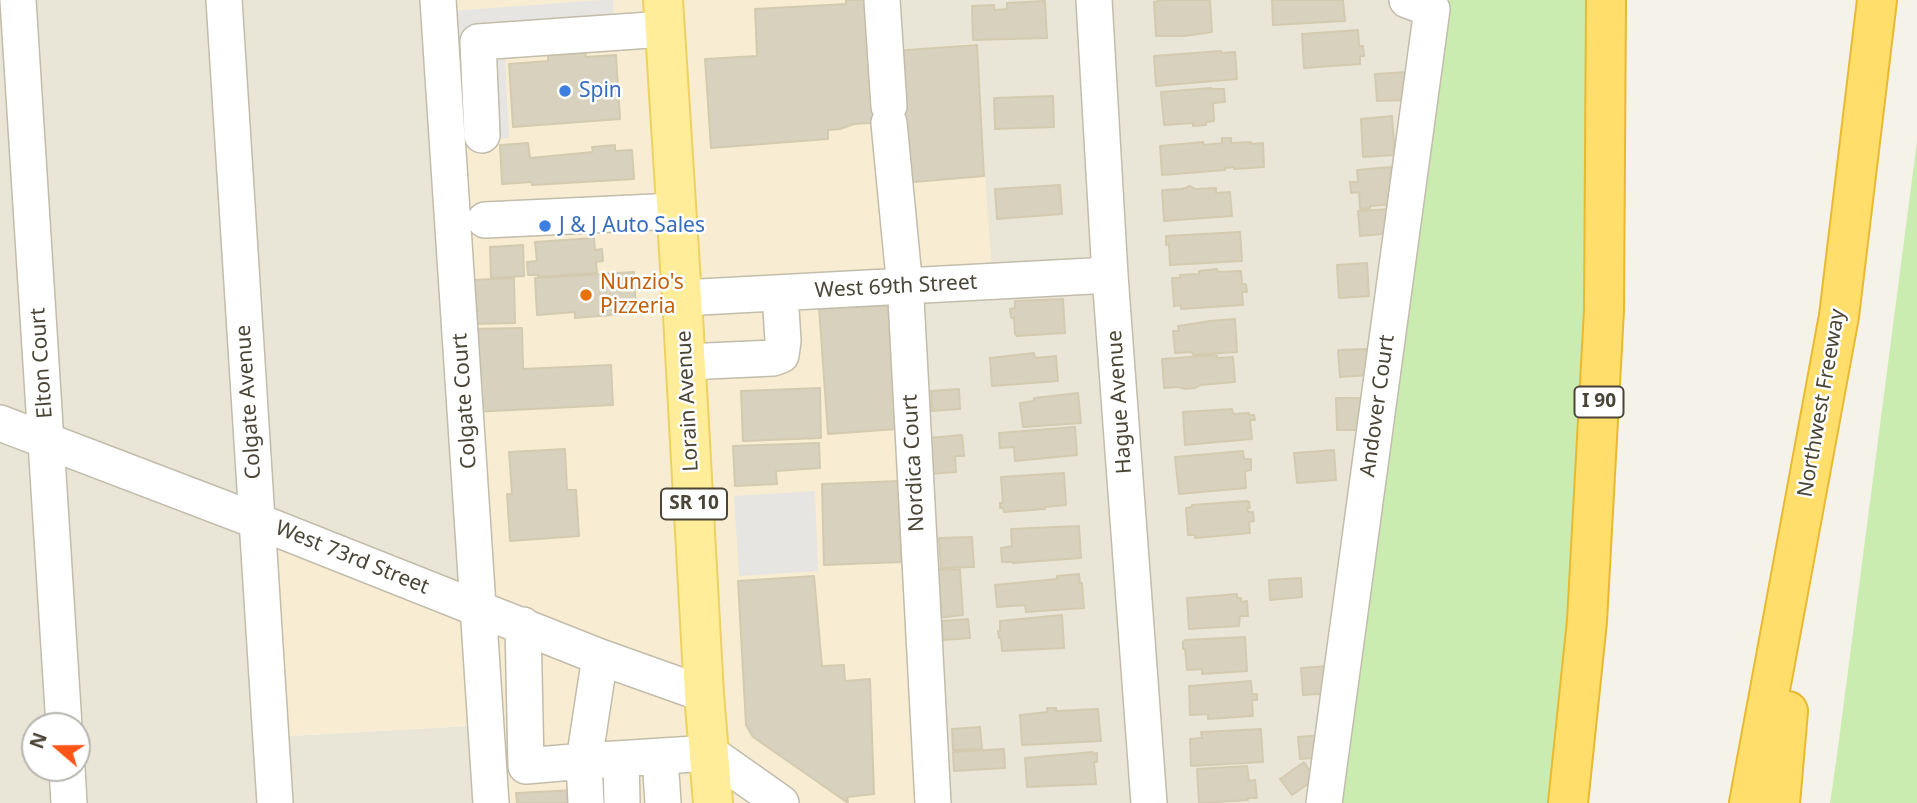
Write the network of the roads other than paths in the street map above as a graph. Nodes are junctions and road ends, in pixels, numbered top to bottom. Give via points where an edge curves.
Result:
1 (18, 0) edge
2 (224, 0) edge
3 (438, 0) edge
4 (882, 0) edge
5 (1094, 0) edge
6 (1606, 0) edge
7 (1877, 0) edge
8 (1420, 5) edge
9 (664, 15) edge
10 (482, 135) dead end
11 (677, 211) junction
12 (485, 220) dead end
13 (1110, 275) junction
14 (905, 287) junction
15 (780, 293) junction
16 (682, 298) junction
17 (686, 362) junction
18 (0, 423) edge
19 (47, 440) junction
20 (1807, 487) junction
21 (257, 521) junction
22 (480, 608) junction
23 (523, 625) junction
24 (600, 657) junction
25 (704, 694) junction
26 (63, 712) edge
27 (710, 753) junction
28 (660, 757) junction
29 (621, 759) junction
30 (584, 761) junction
31 (68, 782) edge
32 (622, 802) edge
33 (69, 803) edge
34 (275, 803) edge
35 (491, 803) edge
36 (586, 803) edge
37 (663, 803) edge
38 (713, 803) edge
39 (781, 803) edge
40 (933, 803) edge
41 (1149, 803) edge
42 (1324, 803) edge
43 (1567, 803) edge
44 (1749, 803) edge
45 (1780, 803) edge

1 - 19 street, Elton Court
2 - 21 street, Colgate Avenue
3 - 22 street, Colgate Court
4 - 14 street, Nordica Court
5 - 13 street, Hague Avenue
6 - 43 highway, I 90 via 1604,310 1587,621
7 - 20 highway, Northwest Freeway via 1839,316
8 - 42 street, Andover Court
9 - 10 street via 478,42
9 - 11 main road, Lorain Avenue / SR 10
11 - 12 street
11 - 16 main road, Lorain Avenue / SR 10
13 - 14 street, West 69th Street
13 - 41 street, Hague Avenue
14 - 15 street, West 69th Street
14 - 40 street, Nordica Court
15 - 16 street, West 69th Street
15 - 17 street via 781,355
16 - 17 main road, Lorain Avenue / SR 10
17 - 25 main road, Lorain Avenue / SR 10
18 - 19 street, West 73rd Street
19 - 21 street, West 73rd Street
19 - 26 street, Elton Court
20 - 44 highway, Northwest Freeway
20 - 45 highway
21 - 22 street, West 73rd Street
21 - 34 street, Colgate Avenue
22 - 23 street, West 73rd Street
22 - 35 street, Colgate Court
23 - 24 street, West 73rd Street
23 - 30 street via 526,766
24 - 25 street, West 73rd Street
24 - 30 street
25 - 27 main road, Lorain Avenue / SR 10
27 - 28 street
27 - 38 main road, Lorain Avenue / SR 10
27 - 39 street
28 - 29 street
28 - 37 street
29 - 30 street
29 - 32 street
30 - 36 street
31 - 33 street

